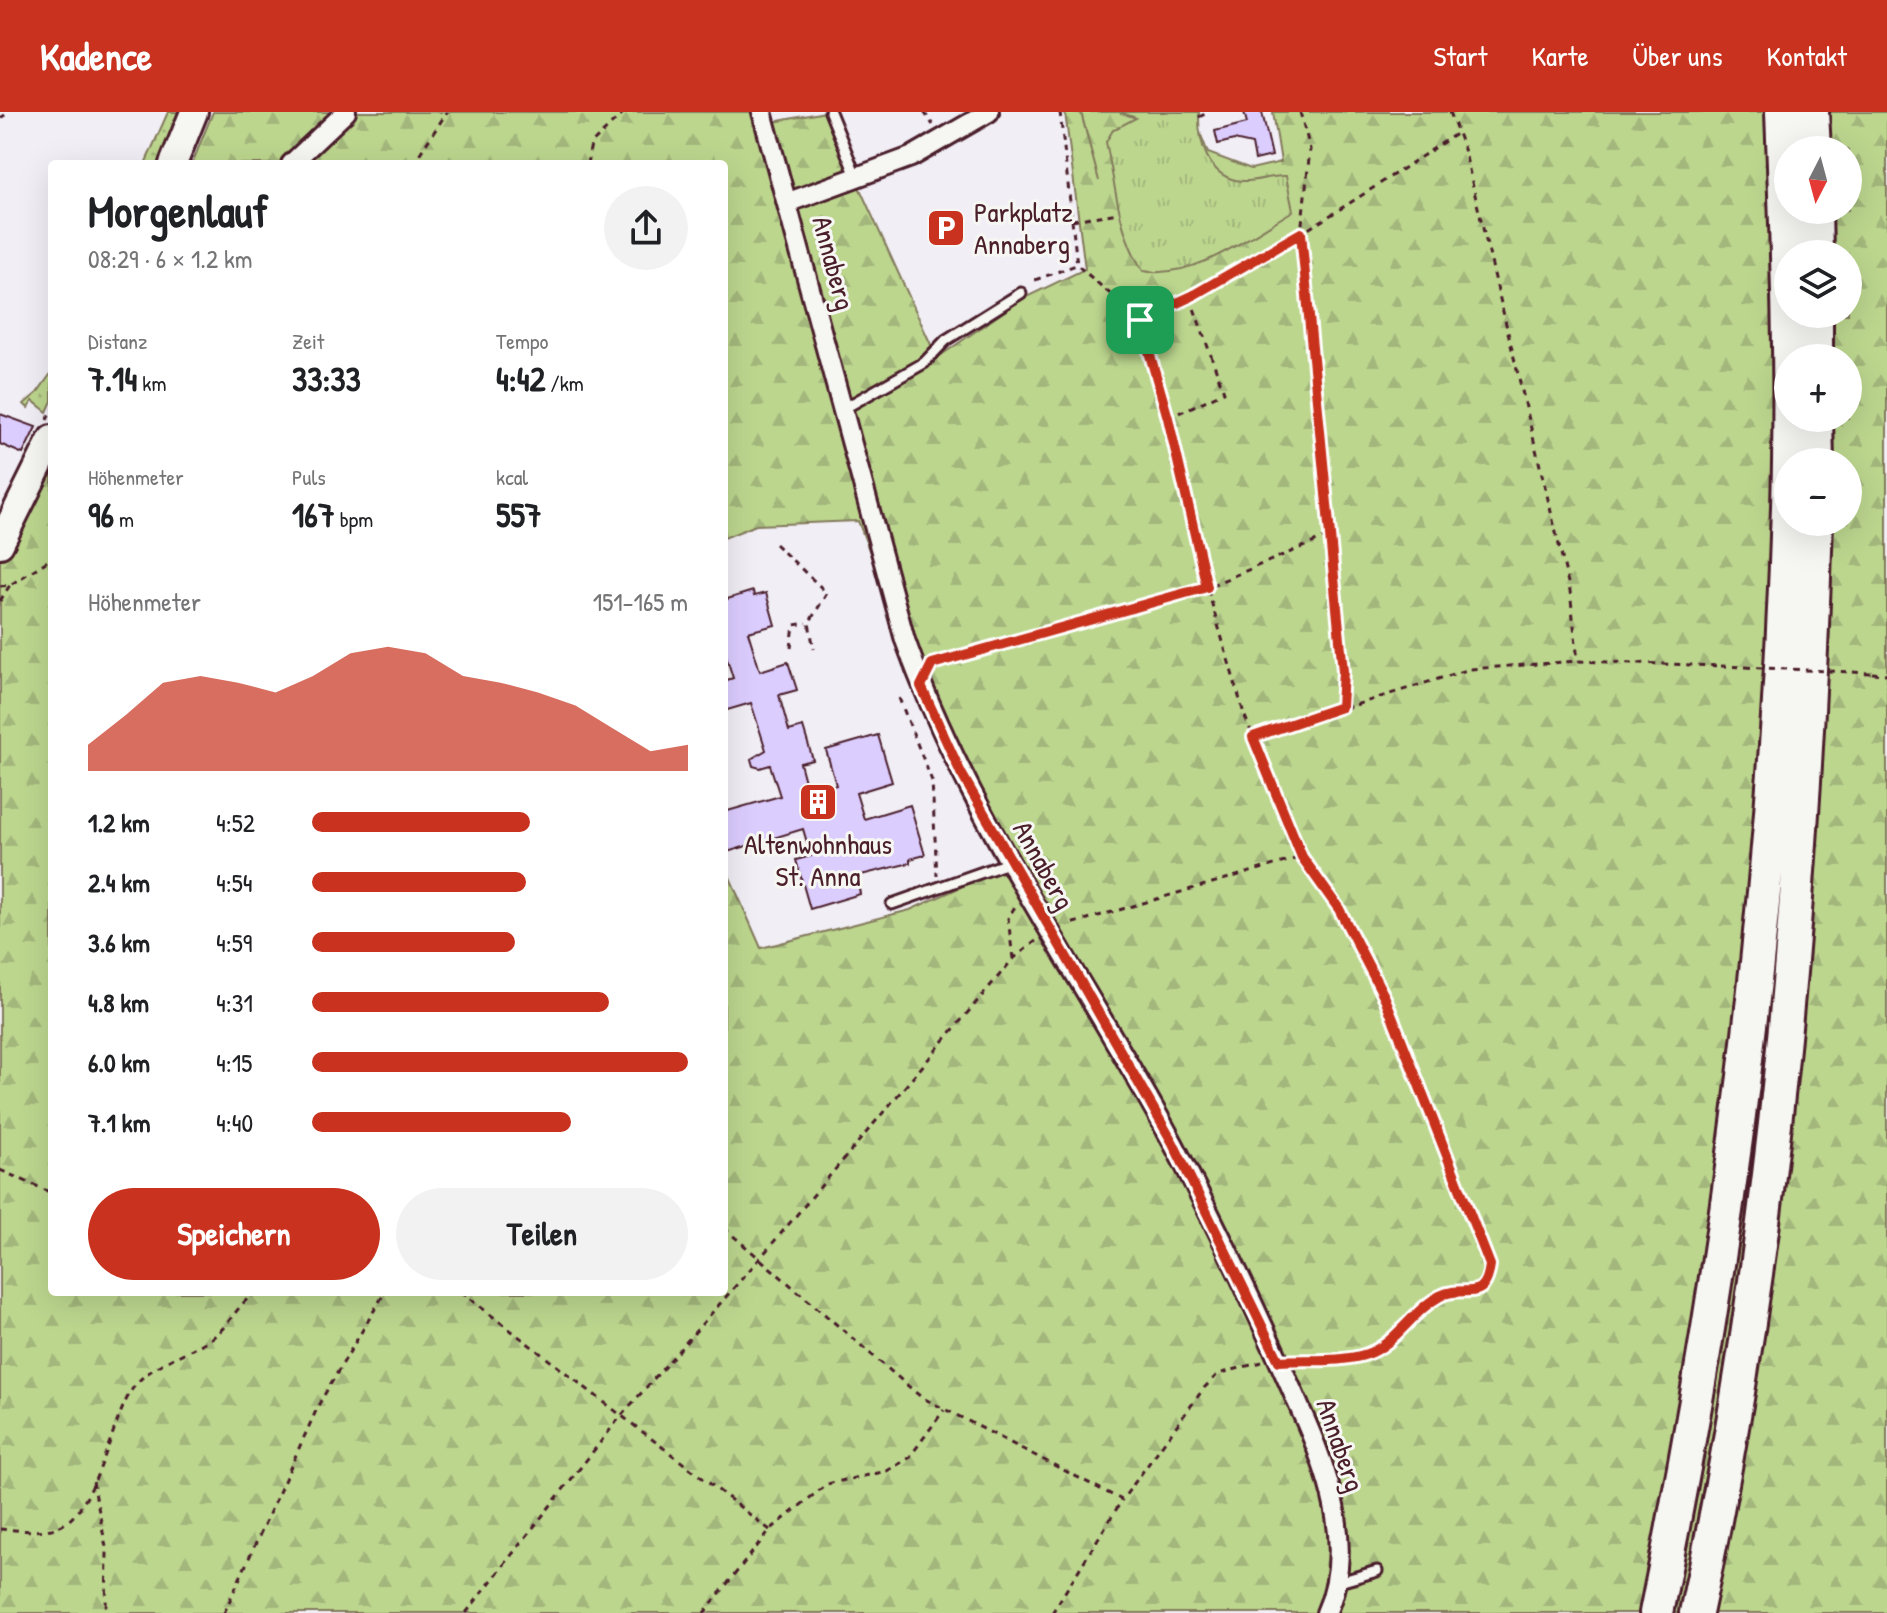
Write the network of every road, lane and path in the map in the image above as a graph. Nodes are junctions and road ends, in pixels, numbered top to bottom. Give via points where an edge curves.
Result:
1 (10, 112) edge
2 (194, 112) edge
3 (346, 112) edge
4 (447, 112) edge
5 (624, 112) edge
6 (762, 112) edge
7 (830, 112) edge
8 (989, 112) edge
9 (1060, 112) edge
10 (1209, 112) edge
11 (1300, 112) edge
12 (1450, 112) edge
13 (1782, 112) edge
14 (1812, 112) edge
15 (1199, 117) dead end
16 (0, 118) edge
17 (1456, 134) junction
18 (1813, 136) edge
19 (175, 160) edge
20 (295, 160) edge
21 (416, 160) edge
22 (588, 160) edge
23 (856, 176) junction
24 (789, 202) junction
25 (1119, 213) dead end
26 (1072, 220) junction
27 (1301, 233) junction
28 (1077, 265) junction
29 (1035, 280) dead end
30 (1021, 293) dead end
31 (1190, 297) junction
32 (1140, 320) junction
33 (843, 409) junction
34 (1168, 418) junction
35 (48, 447) edge
36 (1329, 536) junction
37 (1816, 536) edge
38 (0, 544) edge
39 (775, 544) dead end
40 (48, 561) edge
41 (10, 585) junction
42 (0, 586) edge
43 (1207, 587) junction
44 (0, 601) edge
45 (809, 623) junction
46 (791, 648) dead end
47 (814, 649) dead end
48 (1578, 661) junction
49 (1887, 674) edge
50 (921, 686) junction
51 (899, 698) dead end
52 (1341, 707) junction
53 (1253, 737) junction
54 (1302, 857) junction
55 (1011, 862) junction
56 (938, 888) junction
57 (1027, 888) junction
58 (892, 904) dead end
59 (1049, 930) junction
60 (1013, 959) junction
61 (0, 1170) edge
62 (48, 1191) edge
63 (728, 1231) edge
64 (761, 1257) junction
65 (728, 1294) edge
66 (250, 1296) edge
67 (383, 1296) edge
68 (466, 1296) edge
69 (727, 1296) edge
70 (1279, 1361) junction
71 (944, 1410) junction
72 (621, 1416) junction
73 (93, 1482) junction
74 (1122, 1500) junction
75 (0, 1529) edge
76 (770, 1530) junction
77 (1377, 1571) dead end
78 (1336, 1583) junction
79 (106, 1613) edge
80 (224, 1613) edge
81 (466, 1613) edge
82 (704, 1613) edge
83 (1052, 1613) edge
84 (1326, 1613) edge
85 (1654, 1613) edge
86 (1696, 1613) edge

1 - 16 path
2 - 19 main road
3 - 20 street
4 - 21 path
5 - 22 path via 591,144
6 - 24 street, Annaberg
7 - 23 lane
8 - 23 street via 911,157
9 - 26 path
10 - 15 path
11 - 27 path via 1310,149
12 - 17 path
13 - 85 highway via 1788,505 1779,706 1727,1217 1687,1465
14 - 18 highway
17 - 27 path
17 - 48 path via 1464,149 1570,591
23 - 24 street
24 - 33 street, Annaberg
25 - 26 path
26 - 28 path
27 - 31 path
27 - 36 path
28 - 29 path
28 - 32 path
30 - 33 lane via 946,340 924,363
31 - 32 path
31 - 34 path via 1224,392
32 - 34 path
33 - 50 street, Annaberg
34 - 43 path
35 - 38 main road
36 - 43 path
36 - 52 path via 1343,671
37 - 86 highway via 1810,703 1781,1078 1726,1472
39 - 45 path via 827,593
40 - 41 path
41 - 42 path
41 - 44 path
43 - 50 path via 932,664
43 - 53 path
45 - 46 path via 794,625
45 - 47 path
48 - 49 path, bridge
48 - 52 path via 1470,669
50 - 55 street, Annaberg
51 - 56 path via 932,781
52 - 53 path
53 - 54 path
54 - 59 path
54 - 70 path via 1339,909 1385,998 1490,1265 1482,1288 1437,1297 1367,1354
55 - 56 lane
55 - 57 street, Annaberg
56 - 58 lane
57 - 59 street, Annaberg
57 - 60 path via 1008,918
59 - 60 path
59 - 70 street, Annaberg via 1173,1143
60 - 64 path
61 - 62 path
63 - 64 path
64 - 65 path
64 - 71 path via 921,1397
66 - 73 path via 213,1338 135,1384
67 - 80 path via 320,1402
68 - 72 path
69 - 72 path
70 - 74 path via 1218,1374
70 - 78 street, Annaberg via 1331,1489
71 - 74 path
71 - 76 path via 909,1458 887,1471 827,1484
72 - 76 path
72 - 81 path
73 - 75 path via 74,1516 58,1528
73 - 79 path via 107,1552
74 - 83 path
76 - 82 path
77 - 78 lane
78 - 84 street, Annaberg

